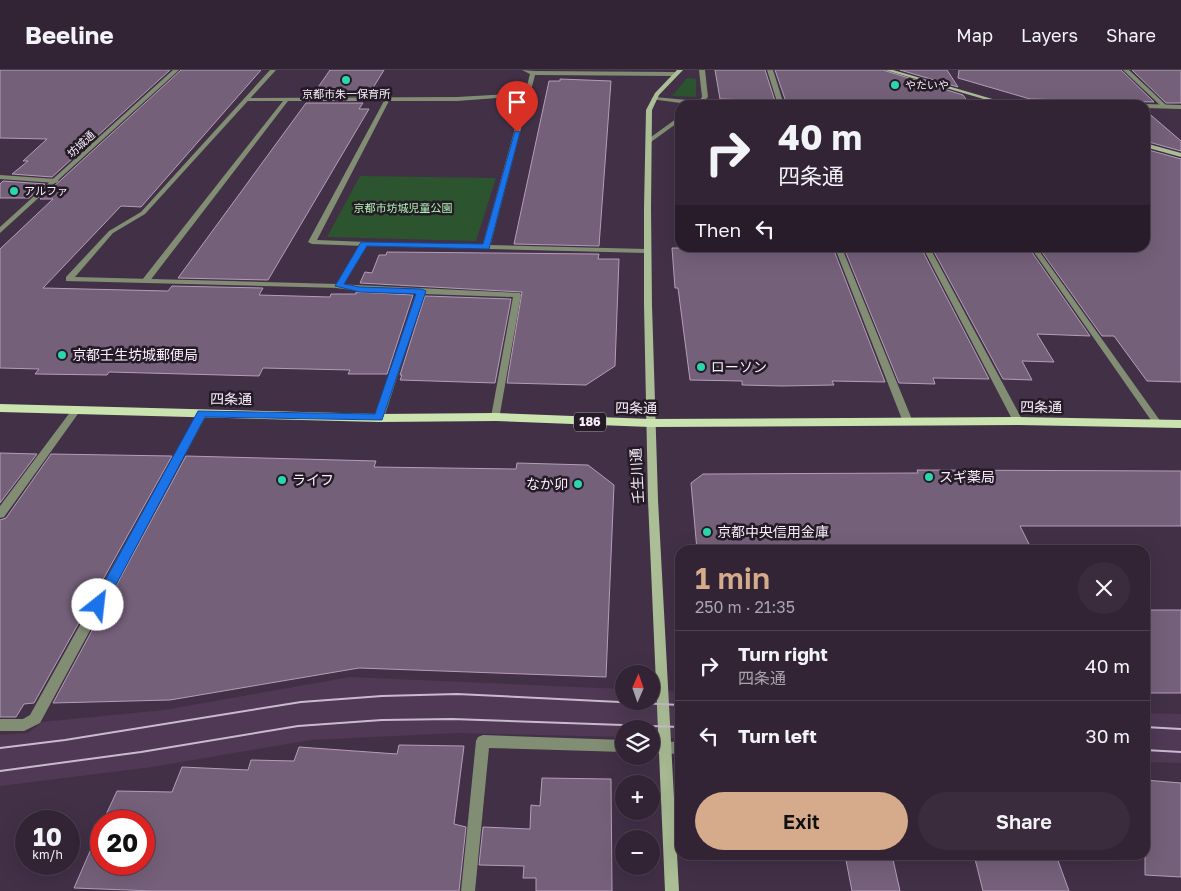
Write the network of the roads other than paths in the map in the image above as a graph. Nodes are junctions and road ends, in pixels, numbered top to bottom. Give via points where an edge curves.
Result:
1 (176, 70) edge
2 (273, 70) edge
3 (525, 70) edge
4 (702, 70) edge
5 (770, 70) edge
6 (888, 70) edge
7 (1126, 70) edge
8 (677, 72) edge
9 (533, 73) junction
10 (527, 94) junction
11 (247, 99) junction
12 (654, 99) junction
13 (286, 100) junction
14 (387, 100) junction
15 (703, 100) edge
16 (779, 100) edge
17 (993, 100) edge
18 (675, 101) edge
19 (1150, 106) edge
20 (1166, 106) junction
21 (1181, 107) edge
22 (675, 122) edge
23 (649, 141) junction
24 (1150, 146) edge
25 (1181, 155) edge
26 (0, 177) edge
27 (56, 181) junction
28 (0, 231) edge
29 (364, 244) junction
30 (486, 247) junction
31 (646, 251) junction
32 (840, 252) edge
33 (928, 252) edge
34 (1037, 252) edge
35 (146, 280) junction
36 (339, 286) junction
37 (421, 291) junction
38 (0, 408) edge
39 (77, 409) junction
40 (202, 414) junction
41 (496, 417) junction
42 (379, 418) junction
43 (1018, 421) junction
44 (908, 422) junction
45 (650, 423) junction
46 (1158, 424) junction
47 (1181, 424) edge
48 (0, 514) edge
49 (657, 720) edge
50 (0, 726) edge
51 (615, 746) edge
52 (660, 747) edge
53 (675, 748) edge
54 (660, 765) edge
55 (468, 891) edge
56 (672, 891) edge

1 - 27 street, 坊城通
2 - 11 street
3 - 9 street
4 - 15 street
5 - 16 street
6 - 17 street
7 - 20 street
8 - 9 street
8 - 12 street, 壬生川通
9 - 10 street
10 - 14 street
10 - 30 street
11 - 13 street
11 - 35 street via 143,213 111,232 69,279
12 - 18 street
12 - 23 street, 壬生川通 via 650,110
13 - 14 street
13 - 35 street
14 - 29 street via 312,242
19 - 20 street
20 - 21 street
22 - 23 street
23 - 31 street, 壬生川通
24 - 25 street
26 - 27 street
27 - 28 street, 坊城通
29 - 30 street
29 - 36 street
30 - 31 street
31 - 45 street, 壬生川通
32 - 44 street
33 - 43 street
34 - 46 street
35 - 36 street
36 - 37 street
37 - 41 street via 517,295
37 - 42 street
38 - 39 main road, 四条通 / 186
39 - 40 main road, 四条通 / 186
39 - 48 street
40 - 42 main road, 四条通 / 186
40 - 50 street via 41,710 35,719 24,725
41 - 42 main road, 四条通 / 186
41 - 45 main road, 四条通 / 186
43 - 44 main road, 四条通 / 186
43 - 46 main road, 四条通 / 186
44 - 45 main road, 四条通 / 186
45 - 49 street, 壬生川通
46 - 47 main road, 四条通 / 186
51 - 55 street via 483,741
52 - 53 street
54 - 56 street, 壬生川通

